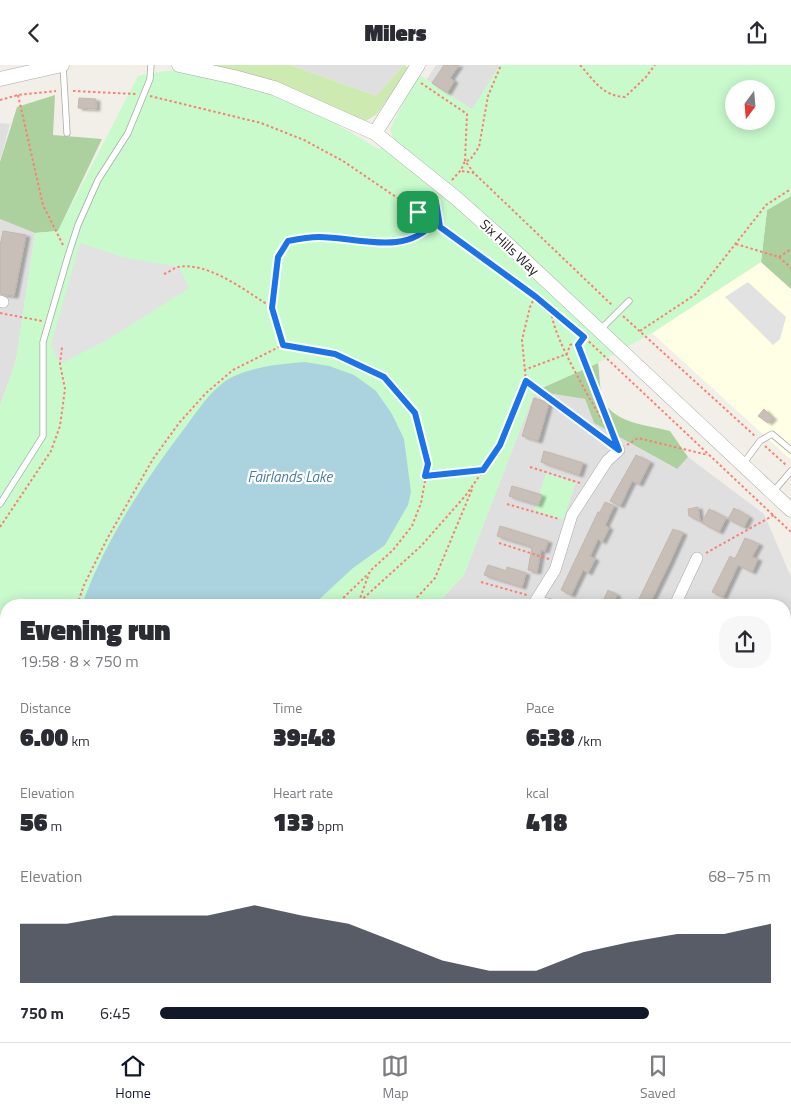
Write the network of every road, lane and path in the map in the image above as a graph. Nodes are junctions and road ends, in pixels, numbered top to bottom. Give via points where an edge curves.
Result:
1 (63, 65) edge
2 (152, 65) edge
3 (179, 65) edge
4 (501, 65) edge
5 (580, 65) edge
6 (654, 65) edge
7 (414, 71) edge
8 (0, 79) edge
9 (64, 91) junction
10 (144, 94) junction
11 (18, 95) junction
12 (0, 100) edge
13 (67, 133) dead end
14 (375, 133) junction
15 (466, 161) junction
16 (461, 170) junction
17 (474, 173) junction
18 (452, 181) dead end
19 (791, 189) edge
20 (441, 195) dead end
21 (436, 202) junction
22 (418, 212) junction
23 (434, 222) junction
24 (440, 227) junction
25 (736, 244) junction
26 (791, 249) edge
27 (68, 257) junction
28 (779, 257) junction
29 (791, 268) edge
30 (164, 274) dead end
31 (536, 297) junction
32 (629, 301) dead end
33 (1, 305) edge
34 (272, 308) junction
35 (552, 311) junction
36 (618, 311) junction
37 (49, 322) junction
38 (598, 329) junction
39 (639, 331) junction
40 (584, 337) junction
41 (581, 341) junction
42 (283, 345) junction
43 (567, 353) junction
44 (524, 370) junction
45 (526, 381) junction
46 (760, 441) junction
47 (619, 450) junction
48 (791, 450) edge
49 (710, 455) junction
50 (743, 464) junction
51 (530, 467) dead end
52 (483, 470) junction
53 (791, 471) edge
54 (425, 476) junction
55 (474, 483) junction
56 (591, 486) junction
57 (773, 493) junction
58 (507, 504) dead end
59 (0, 505) edge
60 (791, 510) edge
61 (774, 515) junction
62 (570, 522) junction
63 (790, 531) edge
64 (791, 536) edge
65 (499, 543) dead end
66 (697, 558) joint
67 (557, 562) junction
68 (370, 571) junction
69 (482, 582) dead end
70 (78, 599) edge
71 (342, 599) edge
72 (361, 599) edge
73 (362, 599) edge
74 (416, 599) edge
75 (530, 599) edge
76 (537, 599) edge
77 (678, 599) edge

1 - 8 street
1 - 9 lane
2 - 10 lane
3 - 14 street, Six Hills Way via 274,88
4 - 15 path via 488,96 479,147
5 - 6 path via 612,97 624,97
7 - 14 street
7 - 15 path via 467,114
9 - 10 path
9 - 11 path
9 - 13 lane
10 - 22 path via 261,123 304,140 343,161
10 - 27 lane via 128,133 98,180
11 - 12 path
11 - 27 path via 43,205
14 - 38 street, Six Hills Way via 456,198
15 - 16 path
15 - 17 path
16 - 17 path
16 - 18 path
17 - 36 path
19 - 25 path via 766,205
20 - 21 path
21 - 22 path
21 - 24 path
22 - 23 path
23 - 24 path
23 - 34 path via 423,233 404,242 318,237 288,241 278,257
24 - 31 path
25 - 28 path
25 - 39 path via 696,294
26 - 28 path
27 - 37 lane
28 - 29 path
30 - 34 path via 178,267 202,269 219,275
31 - 35 path
31 - 44 path via 530,307 522,340
32 - 36 lane
33 - 37 path
34 - 42 path
35 - 40 path
35 - 43 path via 552,321
36 - 38 lane
36 - 39 path
37 - 59 lane via 43,342 43,436
38 - 40 path
38 - 50 street, Six Hills Way
39 - 46 path
40 - 41 path
40 - 49 path
41 - 43 path via 570,345
41 - 47 path via 578,345
42 - 54 path via 335,354 384,377 415,413 428,464
42 - 70 path via 233,370 179,423 153,459 107,539
43 - 44 path
43 - 47 path
44 - 45 path
45 - 47 path
45 - 52 path via 500,445
46 - 48 lane via 772,434
46 - 50 lane
46 - 53 path
47 - 49 path via 638,438
47 - 56 street via 607,461
49 - 61 path
50 - 57 street, Six Hills Way
51 - 56 path
52 - 54 path
52 - 55 path
53 - 57 lane
54 - 68 path via 421,503 412,526
55 - 73 path via 421,546
55 - 74 path via 435,578
56 - 62 street
57 - 60 street, Six Hills Way
58 - 62 path
61 - 63 path
61 - 66 path
62 - 67 street
63 - 64 path
65 - 67 path
66 - 77 street
67 - 76 street
68 - 71 path
68 - 72 path
69 - 75 path

